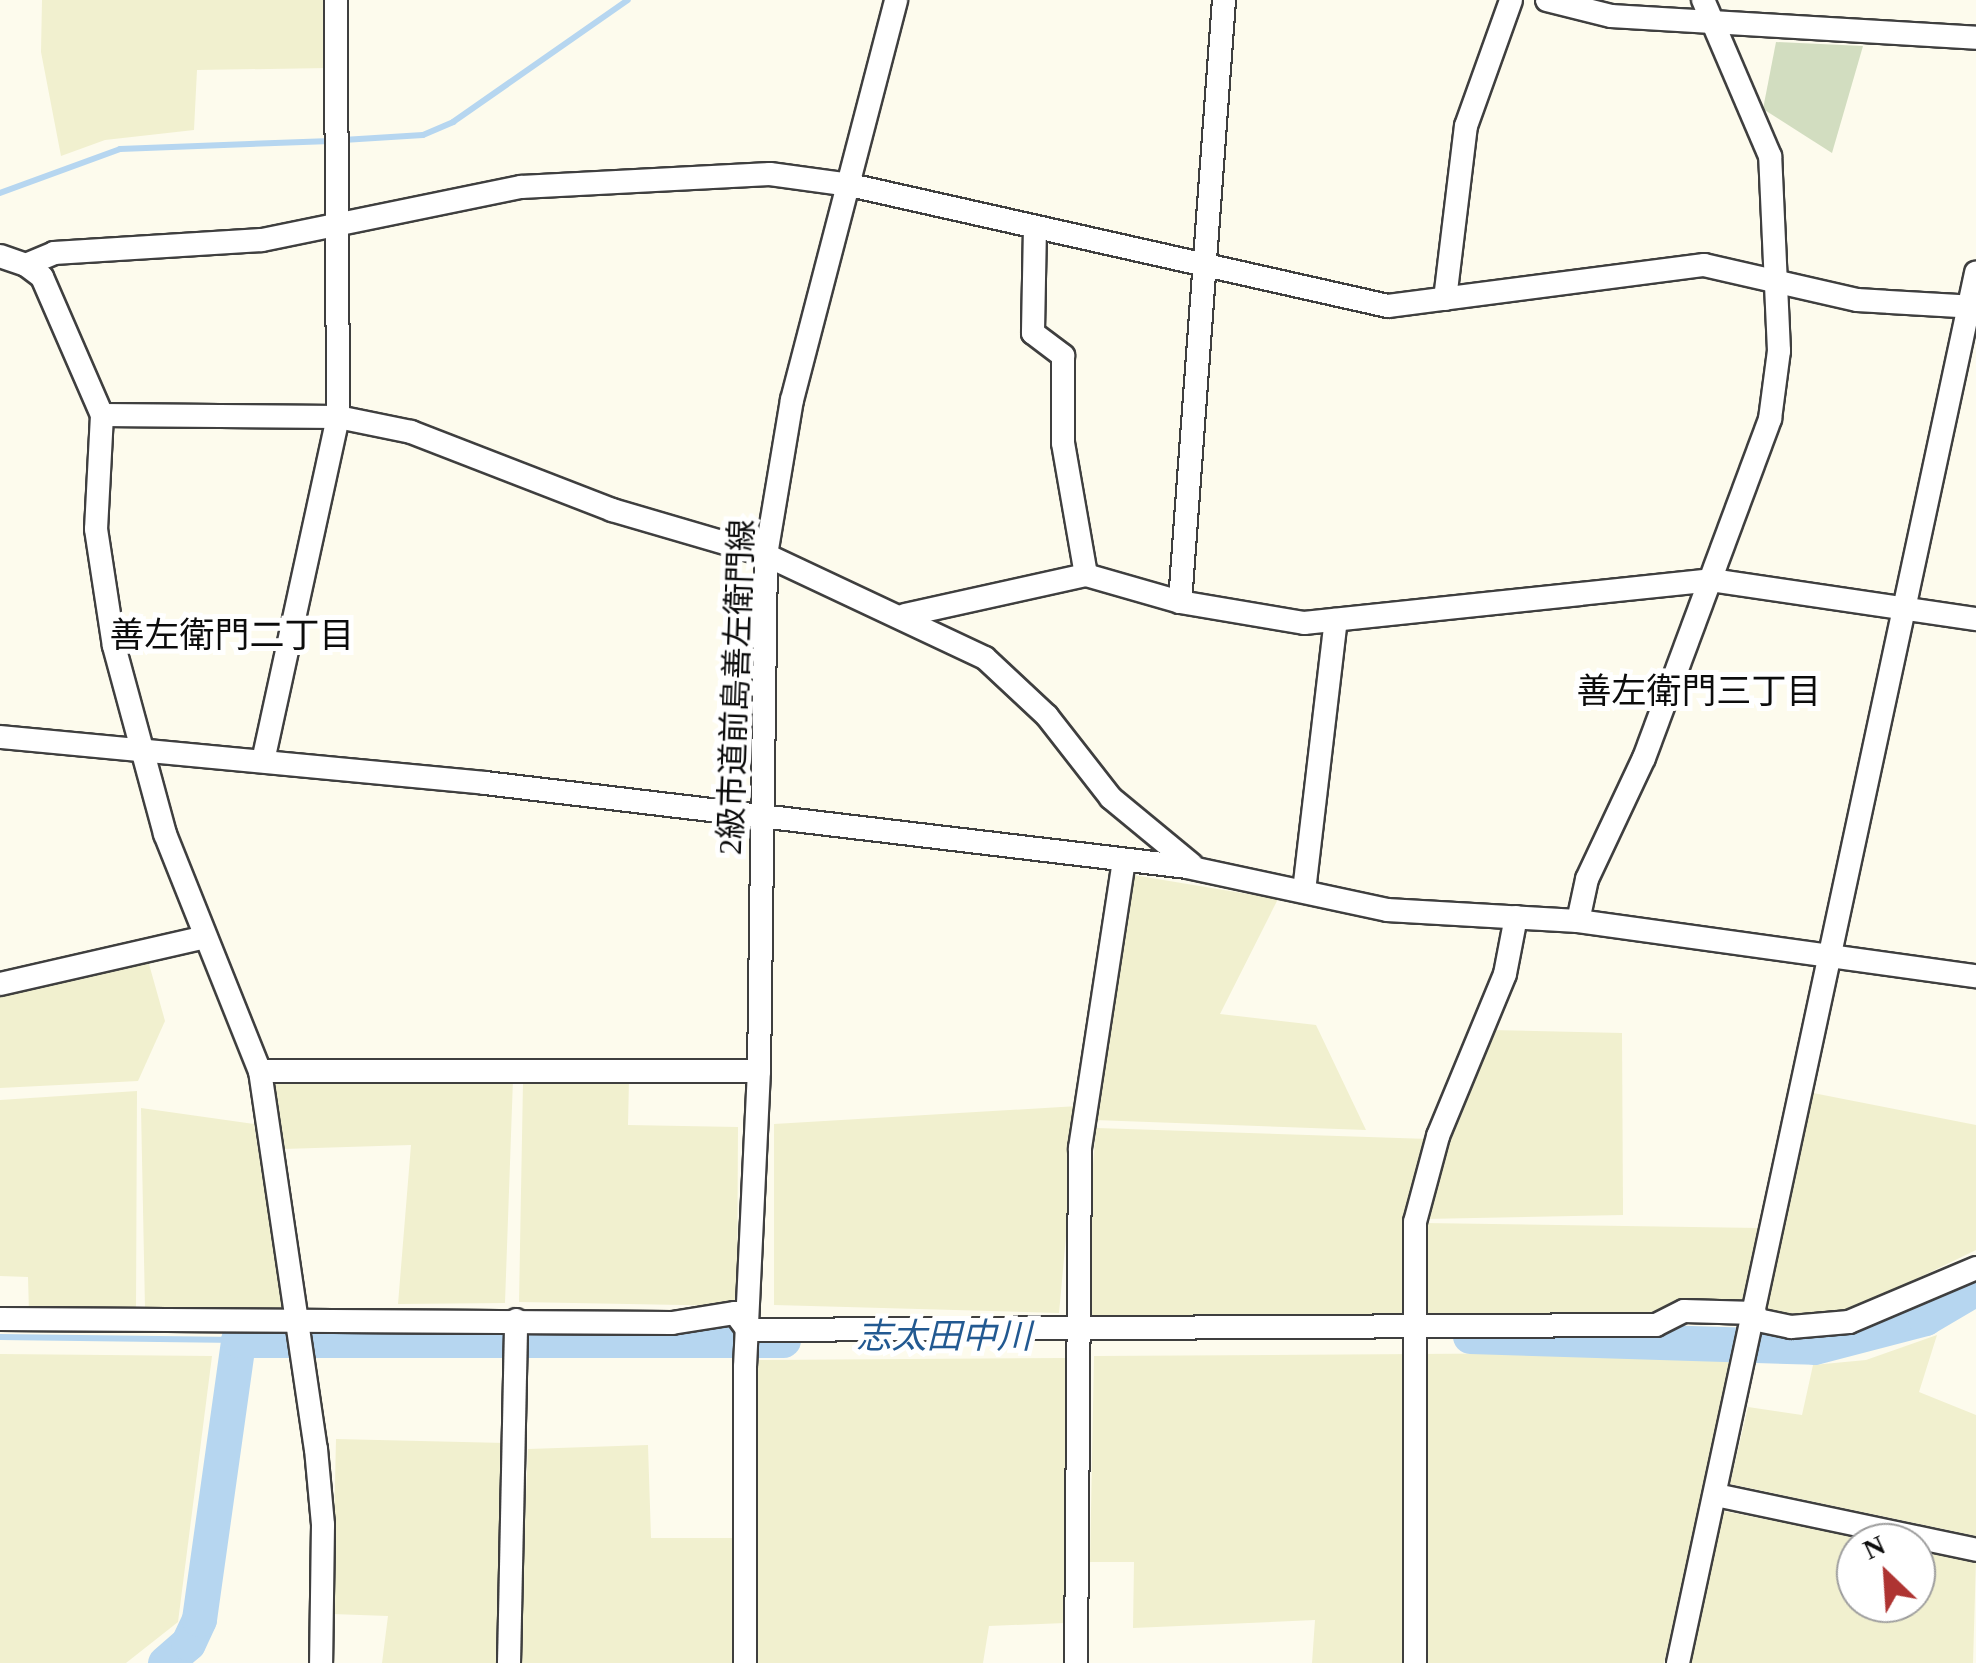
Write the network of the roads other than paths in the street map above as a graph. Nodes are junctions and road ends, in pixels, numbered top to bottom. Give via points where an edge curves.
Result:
1 (336, 0) edge
2 (896, 0) edge
3 (1224, 0) edge
4 (1511, 0) edge
5 (1547, 0) edge
6 (1703, 0) edge
7 (1612, 8) edge
8 (1708, 24) junction
9 (1976, 38) edge
10 (850, 185) junction
11 (336, 226) junction
12 (1035, 227) junction
13 (8, 254) edge
14 (1204, 265) junction
15 (1976, 273) edge
16 (1778, 286) junction
17 (1445, 299) junction
18 (1972, 307) edge
19 (102, 415) junction
20 (338, 417) junction
21 (766, 555) junction
22 (1086, 575) junction
23 (1711, 580) junction
24 (1180, 602) junction
25 (1905, 610) junction
26 (906, 615) junction
27 (1976, 619) edge
28 (1336, 620) junction
29 (0, 737) edge
30 (148, 750) junction
31 (264, 762) junction
32 (763, 820) junction
33 (1124, 862) junction
34 (1204, 870) junction
35 (1304, 890) junction
36 (1516, 917) junction
37 (1578, 921) junction
38 (205, 937) junction
39 (1832, 957) junction
40 (1976, 976) edge
41 (0, 984) edge
42 (759, 1071) junction
43 (260, 1072) junction
44 (1976, 1268) edge
45 (297, 1318) junction
46 (0, 1319) edge
47 (516, 1320) junction
48 (1753, 1320) junction
49 (1080, 1324) junction
50 (1415, 1324) junction
51 (748, 1330) junction
52 (1716, 1495) junction
53 (1976, 1550) edge
54 (321, 1663) edge
55 (509, 1663) edge
56 (745, 1663) edge
57 (1076, 1663) edge
58 (1415, 1663) edge
59 (1678, 1663) edge

1 - 11 street
2 - 10 street, 2級市道前島善左衛門線
3 - 14 street
4 - 17 street via 1466,126
5 - 7 street
6 - 8 street
7 - 8 street
8 - 9 street
8 - 16 street via 1770,156
10 - 11 street via 770,174 521,188
10 - 12 street
10 - 21 street, 2級市道前島善左衛門線 via 792,400
11 - 13 street via 262,240
11 - 20 street
12 - 14 street
12 - 22 street via 1033,332 1063,356 1063,443
13 - 19 street via 42,277
14 - 17 street via 1388,306
14 - 24 street
15 - 18 street
16 - 17 street via 1704,265
16 - 18 street via 1857,300
16 - 23 street via 1770,419
18 - 25 street
19 - 20 street
19 - 30 street via 96,529 114,646
20 - 21 street via 411,432 612,510
20 - 31 street
21 - 26 street
21 - 32 street, 2級市道前島善左衛門線
22 - 24 street
22 - 26 street
23 - 25 street
23 - 28 street
23 - 37 street via 1644,758 1587,879
24 - 28 street via 1304,622
25 - 27 street
25 - 39 street
26 - 34 street via 1000,671 1047,716 1111,798 1170,852
28 - 35 street
29 - 30 street
30 - 31 street
30 - 38 street via 165,834
31 - 32 street
32 - 33 street
32 - 42 street, 2級市道前島善左衛門線
33 - 34 street
33 - 49 street via 1080,1148
34 - 35 street
35 - 36 street via 1387,910
36 - 37 street
36 - 50 street via 1505,974 1438,1136 1420,1205
37 - 39 street
38 - 41 street
38 - 43 street
39 - 40 street
39 - 48 street
42 - 43 street
42 - 51 street, 2級市道前島善左衛門線
43 - 45 street
44 - 48 street via 1849,1322 1791,1327
45 - 46 street
45 - 47 street
45 - 54 street via 323,1524
47 - 51 street via 672,1323 735,1313
47 - 55 street
48 - 50 street via 1684,1311 1656,1325
48 - 52 street
49 - 50 street
49 - 51 street
49 - 57 street
50 - 58 street
51 - 56 street, 2級市道前島善左衛門線
52 - 53 street
52 - 59 street

